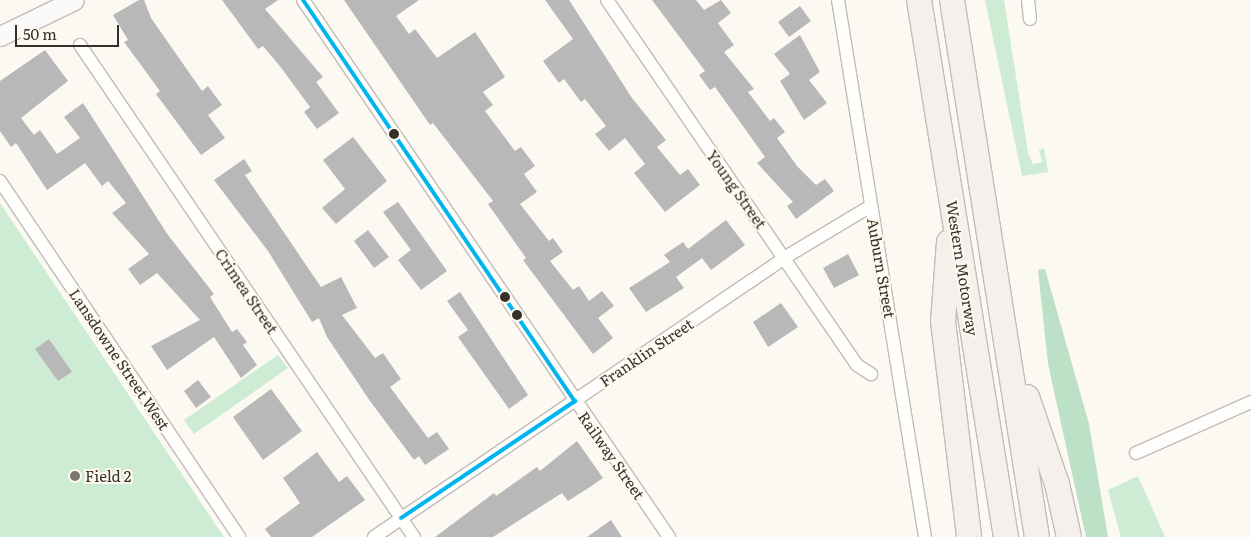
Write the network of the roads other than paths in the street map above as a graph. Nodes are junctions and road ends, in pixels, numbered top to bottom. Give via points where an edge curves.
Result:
1 (303, 0) edge
2 (607, 0) edge
3 (838, 0) edge
4 (919, 0) edge
5 (952, 0) edge
6 (1028, 0) edge
7 (67, 1) edge
8 (1030, 20) dead end
9 (0, 36) edge
10 (80, 45) dead end
11 (0, 181) edge
12 (952, 200) junction
13 (871, 206) junction
14 (784, 258) junction
15 (1006, 339) junction
16 (871, 374) dead end
17 (575, 401) junction
18 (1251, 402) edge
19 (1136, 453) dead end
20 (402, 518) junction
21 (239, 537) edge
22 (374, 537) edge
23 (414, 537) edge
24 (669, 537) edge
25 (925, 537) edge
26 (969, 537) edge
27 (1006, 537) edge
28 (1037, 537) edge
29 (1069, 537) edge

1 - 17 street, Railway Street
2 - 14 street, Young Street
3 - 13 street, Auburn Street
4 - 12 highway, Western Motorway
5 - 15 highway, Western Motorway
6 - 8 street
7 - 9 main road
10 - 20 street, Crimea Street
11 - 21 street, Lansdowne Street West
12 - 26 highway via 944,321
12 - 27 highway, Western Motorway
13 - 14 street, Franklin Street
13 - 25 street, Auburn Street
14 - 16 street, Young Street via 857,365
14 - 17 street, Franklin Street
15 - 28 highway, Western Motorway
15 - 29 highway via 1057,484
17 - 20 street, Franklin Street
17 - 24 street, Railway Street
18 - 19 street
20 - 22 street, Franklin Street
20 - 23 street, Crimea Street

